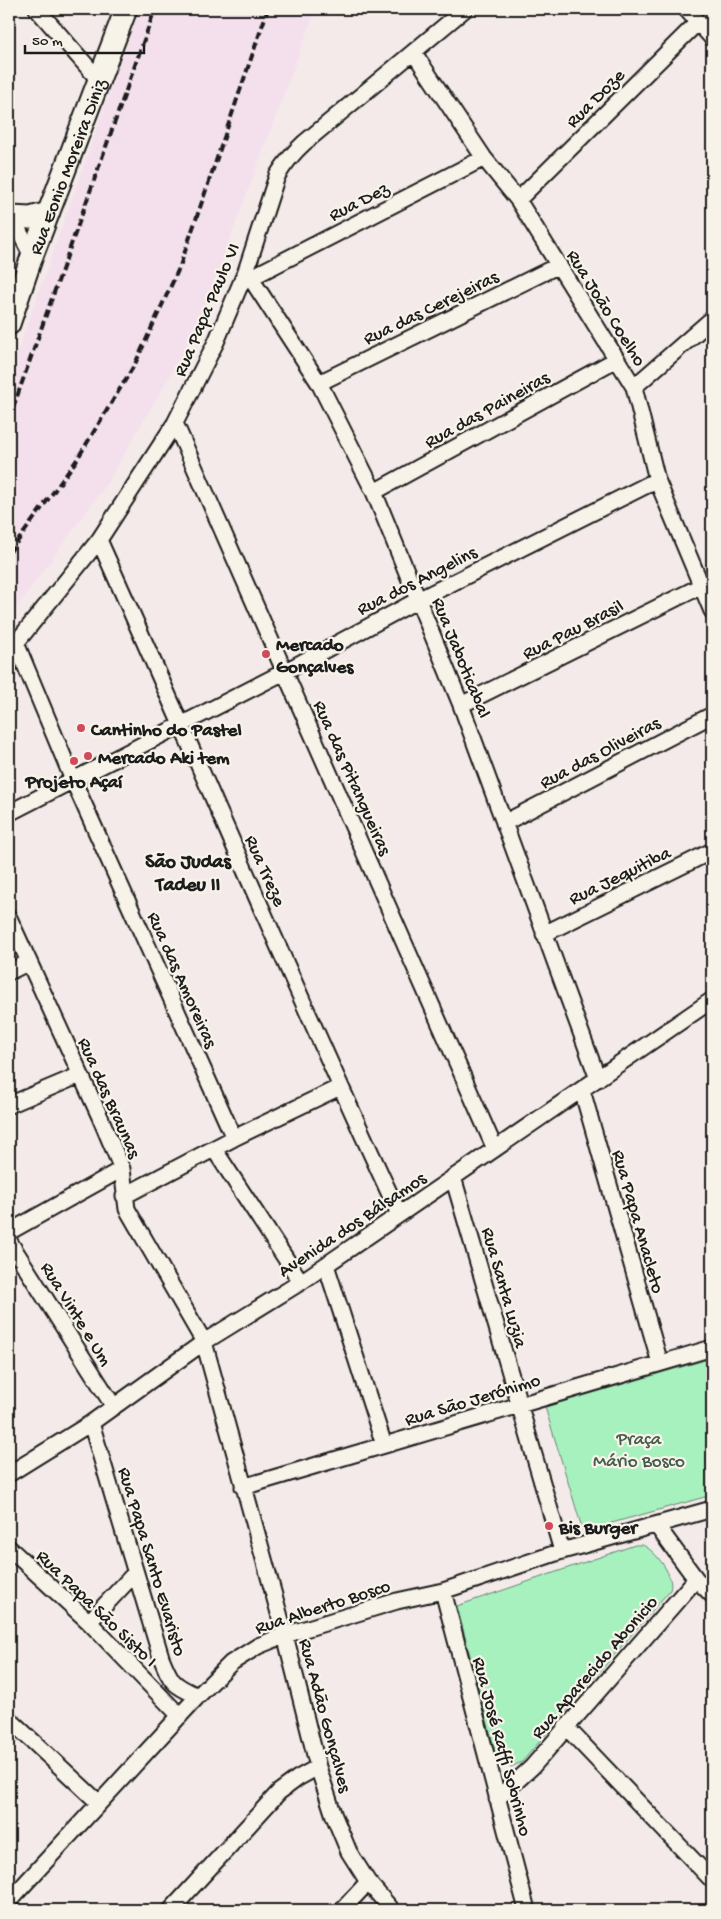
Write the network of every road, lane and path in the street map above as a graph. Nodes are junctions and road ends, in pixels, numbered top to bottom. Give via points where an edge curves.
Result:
1 (37, 9) edge
2 (126, 9) edge
3 (465, 9) edge
4 (686, 9) edge
5 (698, 22) junction
6 (712, 38) edge
7 (414, 53) junction
8 (99, 80) junction
9 (484, 158) junction
10 (518, 200) junction
11 (48, 213) junction
12 (10, 214) edge
13 (32, 256) junction
14 (559, 266) junction
15 (248, 274) junction
16 (712, 319) edge
17 (9, 324) edge
18 (617, 359) junction
19 (319, 383) junction
20 (634, 387) junction
21 (175, 423) junction
22 (657, 480) junction
23 (374, 492) junction
24 (99, 540) junction
25 (701, 586) junction
26 (418, 600) junction
27 (712, 611) edge
28 (12, 649) edge
29 (286, 671) junction
30 (461, 706) junction
31 (712, 715) edge
32 (181, 724) junction
33 (73, 780) junction
34 (9, 813) edge
35 (504, 823) junction
36 (712, 851) edge
37 (9, 918) edge
38 (544, 934) junction
39 (29, 962) junction
40 (9, 972) edge
41 (711, 1006) edge
42 (80, 1075) junction
43 (598, 1079) junction
44 (340, 1087) junction
45 (582, 1090) junction
46 (9, 1105) edge
47 (234, 1138) junction
48 (495, 1148) junction
49 (214, 1149) junction
50 (122, 1169) junction
51 (453, 1177) junction
52 (124, 1196) junction
53 (399, 1214) junction
54 (10, 1230) edge
55 (326, 1265) junction
56 (301, 1282) junction
57 (204, 1342) junction
58 (712, 1348) edge
59 (660, 1363) junction
60 (519, 1405) junction
61 (114, 1407) junction
62 (91, 1423) junction
63 (384, 1445) junction
64 (9, 1474) edge
65 (243, 1487) junction
66 (712, 1510) edge
67 (657, 1526) junction
68 (9, 1548) edge
69 (562, 1552) junction
70 (135, 1573) junction
71 (696, 1579) junction
72 (443, 1591) junction
73 (712, 1596) edge
74 (89, 1622) junction
75 (285, 1635) junction
76 (161, 1657) junction
77 (139, 1674) junction
78 (198, 1696) junction
79 (180, 1716) junction
80 (9, 1719) edge
81 (566, 1727) junction
82 (318, 1768) junction
83 (497, 1799) junction
84 (99, 1803) junction
85 (712, 1880) edge
86 (368, 1882) junction
87 (11, 1895) edge
88 (171, 1910) edge
89 (342, 1910) edge
90 (392, 1910) edge
91 (527, 1910) edge

1 - 8 street
2 - 8 main road, Rua Eonio Moreira Diniz
3 - 7 street, Rua Papa Paulo VI
4 - 5 street
5 - 6 street
5 - 10 street, Rua Doze
7 - 9 street, Rua João Coelho
7 - 15 street, Rua Papa Paulo VI via 294,153 278,176
8 - 11 main road, Rua Eonio Moreira Diniz
9 - 10 street, Rua João Coelho
9 - 15 street, Rua Dez
10 - 14 street, Rua João Coelho
11 - 12 main road via 30,218
11 - 13 main road, Rua Eonio Moreira Diniz
12 - 13 street
13 - 17 main road, Rua Eonio Moreira Diniz
14 - 18 street, Rua João Coelho
14 - 19 street, Rua das Cerejeiras
15 - 19 street, Rua Jaboticabal
15 - 21 street, Rua Papa Paulo VI
16 - 20 street
18 - 20 street, Rua João Coelho
18 - 23 street, Rua das Paineiras
19 - 23 street, Rua Jaboticabal
20 - 22 street, Rua João Coelho
21 - 24 street, Rua Papa Paulo VI
21 - 29 street, Rua das Pitangueiras
22 - 25 street, Rua João Coelho
22 - 26 street, Rua dos Angelins
23 - 26 street, Rua Jaboticabal
24 - 28 street, Rua Papa Paulo VI
24 - 32 street, Rua Treze
25 - 27 street, Rua João Coelho
25 - 30 street, Rua Pau Brasil
26 - 29 street, Rua dos Angelins
26 - 30 street, Rua Jaboticabal
28 - 33 street, Rua das Amoreiras
29 - 32 street, Rua dos Angelins
29 - 48 street, Rua das Pitangueiras
30 - 35 street, Rua Jaboticabal
31 - 35 street, Rua das Oliveiras
32 - 33 street, Rua dos Angelins
32 - 44 street, Rua Treze
33 - 34 street, Rua dos Angelins
33 - 47 street, Rua das Amoreiras
35 - 38 street, Rua Jaboticabal
36 - 38 street, Rua Jequitiba
37 - 39 street, Rua das Braunas
38 - 43 street, Rua Jaboticabal
39 - 40 street
39 - 42 street, Rua das Braunas
41 - 43 street, Avenida dos Bálsamos
42 - 46 street
42 - 50 street, Rua das Braunas
43 - 45 street, Avenida dos Bálsamos
44 - 47 street
44 - 53 street, Rua Treze
45 - 48 street, Avenida dos Bálsamos
45 - 59 street, Rua Papa Anacleto
47 - 49 street
48 - 51 street, Avenida dos Bálsamos
49 - 52 street
49 - 56 street
50 - 52 street, Rua das Braunas
50 - 54 street
51 - 53 street, Avenida dos Bálsamos
51 - 60 street, Rua Santa Luzia
52 - 57 street, Rua das Braunas via 127,1209
53 - 55 street, Avenida dos Bálsamos
54 - 61 street, Rua Vinte e Um
55 - 56 street, Avenida dos Bálsamos
55 - 63 street
56 - 57 street, Avenida dos Bálsamos
57 - 61 street, Avenida dos Bálsamos
57 - 65 street, Rua Adão Gonçalves
58 - 59 street, Rua São Jerónimo
59 - 60 street, Rua São Jerónimo
60 - 63 street, Rua São Jerónimo
60 - 69 street, Rua Santa Luzia
61 - 62 street, Avenida dos Bálsamos
62 - 64 street, Avenida dos Bálsamos
62 - 70 street, Rua Papa Santo Evaristo
63 - 65 street, Rua São Jerónimo
65 - 75 street, Rua Adão Gonçalves
66 - 67 street, Rua Alberto Bosco
67 - 69 street, Rua Alberto Bosco
67 - 71 street
68 - 74 street, Rua Papa São Sisto I
69 - 72 street, Rua Alberto Bosco
70 - 74 street
70 - 76 street, Rua Papa Santo Evaristo
71 - 73 street
71 - 81 street, Rua Aparecido Abonicio
72 - 75 street, Rua Alberto Bosco
72 - 83 street, Rua José Raffi Sobrinho
74 - 77 street, Rua Papa São Sisto I
75 - 78 street, Rua Alberto Bosco via 258,1646 231,1663
75 - 82 street, Rua Adão Gonçalves
76 - 77 street via 156,1666
76 - 78 street, Rua Papa Santo Evaristo via 175,1685
77 - 79 street, Rua Papa São Sisto I
78 - 79 street, Rua Alberto Bosco
79 - 84 street, Rua Alberto Bosco
80 - 84 street
81 - 83 street, Rua Aparecido Abonicio via 532,1767
81 - 85 street
82 - 86 street, Rua Adão Gonçalves via 349,1852
82 - 88 street via 279,1792
83 - 91 street, Rua José Raffi Sobrinho
84 - 87 street, Rua Alberto Bosco
86 - 89 street
86 - 90 street, Rua Adão Gonçalves

